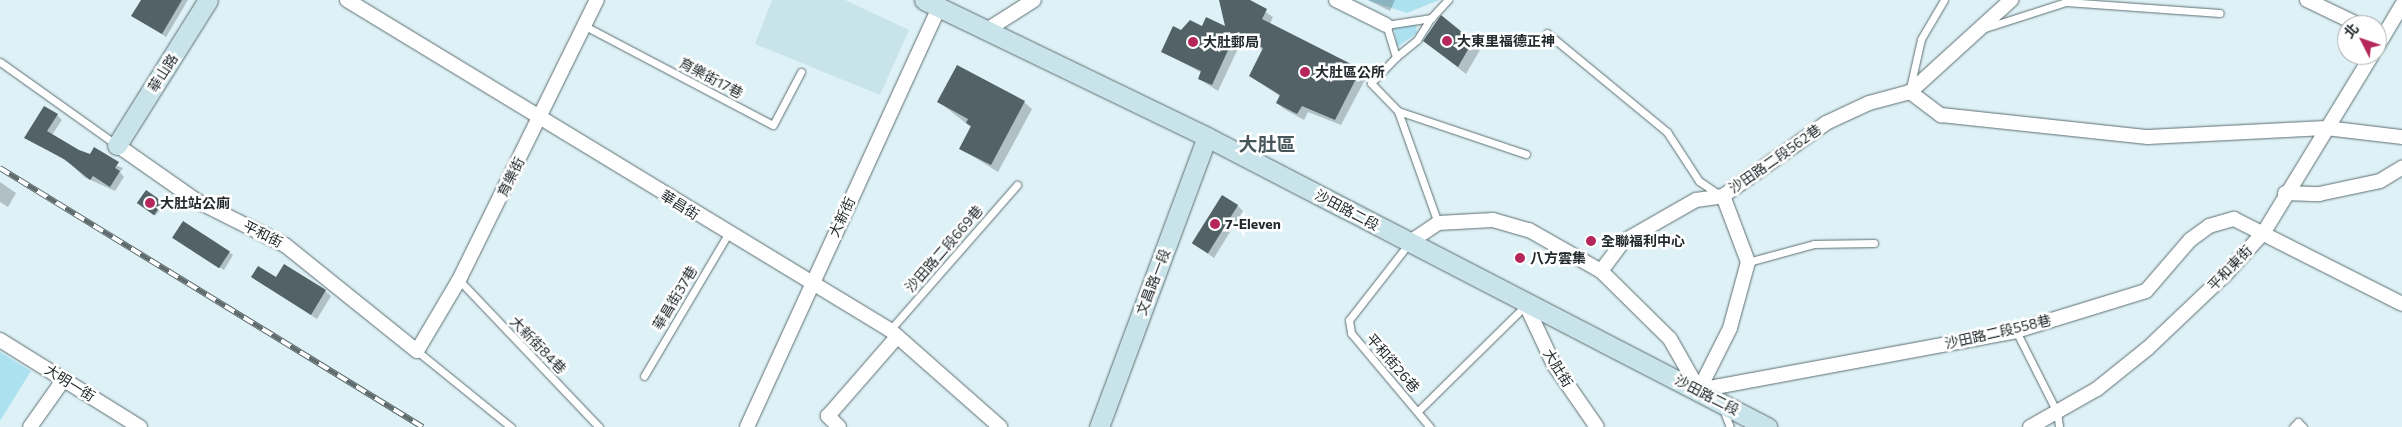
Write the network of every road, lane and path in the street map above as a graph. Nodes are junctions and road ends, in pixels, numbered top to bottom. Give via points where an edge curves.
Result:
1 (208, 0) edge
2 (347, 0) edge
3 (597, 0) edge
4 (1034, 0) edge
5 (1336, 0) edge
6 (1448, 0) edge
7 (1944, 0) edge
8 (2011, 0) edge
9 (2307, 0) edge
10 (931, 3) edge
11 (2402, 5) edge
12 (2220, 13) dead end
13 (2338, 15) edge
14 (1431, 18) junction
15 (1386, 25) junction
16 (585, 26) junction
17 (2387, 27) edge
18 (990, 28) junction
19 (1984, 28) junction
20 (1547, 33) dead end
21 (1396, 57) junction
22 (0, 62) edge
23 (2366, 65) edge
24 (801, 72) dead end
25 (1910, 92) junction
26 (1398, 111) junction
27 (540, 118) junction
28 (2326, 128) junction
29 (1207, 137) junction
30 (2402, 137) edge
31 (117, 145) junction
32 (1526, 154) dead end
33 (2402, 168) edge
34 (1017, 185) dead end
35 (2285, 192) junction
36 (1723, 196) junction
37 (1438, 223) junction
38 (2264, 232) junction
39 (728, 234) junction
40 (1410, 242) junction
41 (1874, 243) dead end
42 (1748, 262) junction
43 (1601, 271) junction
44 (459, 280) junction
45 (811, 284) junction
46 (2402, 304) edge
47 (1526, 305) junction
48 (2016, 331) junction
49 (893, 333) junction
50 (0, 340) edge
51 (417, 351) junction
52 (644, 376) dead end
53 (64, 379) junction
54 (1699, 390) junction
55 (1719, 400) junction
56 (1418, 411) junction
57 (2056, 412) junction
58 (996, 426) edge
59 (30, 427) edge
60 (140, 427) edge
61 (511, 427) edge
62 (599, 427) edge
63 (746, 427) edge
64 (839, 427) edge
65 (1099, 427) edge
66 (1430, 427) edge
67 (1597, 427) edge
68 (1730, 427) edge
69 (1767, 427) edge
70 (2030, 427) edge
71 (2059, 427) edge
72 (2293, 427) edge
73 (2303, 427) edge

1 - 31 street, 華山路
2 - 27 street, 華昌街
3 - 16 street, 育樂街
4 - 18 street
5 - 15 street
6 - 14 lane
7 - 25 lane via 1921,39
8 - 19 street
9 - 13 street
10 - 18 street, 沙田路二段
10 - 45 street, 大新街
11 - 17 street
12 - 19 lane via 2066,2
14 - 15 lane
14 - 21 lane via 1417,40
15 - 21 lane
16 - 24 lane, 育樂街17巷 via 773,125
16 - 27 street, 育樂街
18 - 29 street, 沙田路二段
19 - 25 street
20 - 36 lane via 1667,132 1699,181
21 - 26 lane via 1371,83
22 - 31 lane, 平和街
23 - 28 street, 平和東街
25 - 28 street via 1942,115 2148,137
25 - 36 street, 沙田路二段562巷 via 1869,103 1826,123
26 - 32 lane
26 - 37 lane
27 - 39 street, 華昌街
27 - 44 street, 育樂街
28 - 30 street
28 - 35 street, 平和東街
29 - 40 street, 沙田路二段
29 - 65 street, 文昌路一段
31 - 51 street, 平和街 via 198,201 285,245
33 - 35 street via 2372,183 2319,194
34 - 49 lane, 沙田路二段669巷
35 - 38 street, 平和東街
36 - 42 street, 沙田路二段562巷
36 - 43 street via 1696,200 1624,241
37 - 40 street
37 - 43 street via 1493,220 1529,230
38 - 46 street, 沙田路二段558巷
38 - 48 street, 沙田路二段558巷 via 2234,219 2209,226 2190,240 2146,291
38 - 57 street, 平和東街 via 2148,348 2097,389
39 - 45 street, 華昌街
39 - 52 lane, 華昌街37巷
40 - 47 street, 沙田路二段
40 - 56 lane, 平和街26巷 via 1349,320 1351,334
41 - 42 lane via 1814,244
42 - 54 street via 1730,328
43 - 54 street via 1670,339
44 - 51 street, 育樂街
44 - 62 lane, 大新街84巷
45 - 49 street, 華昌街
45 - 63 street, 大新街
47 - 54 street, 沙田路二段
47 - 56 lane
47 - 67 street, 大肚街 via 1554,365
48 - 54 street, 沙田路二段558巷
48 - 57 lane
49 - 58 street, 華昌街
49 - 64 street via 828,416
50 - 53 street, 大明一街
51 - 61 lane, 平和街
53 - 59 street
53 - 60 street, 大明一街
54 - 55 street, 沙田路二段
55 - 68 lane
55 - 69 street, 沙田路二段
56 - 66 lane, 平和街26巷
57 - 70 street, 平和東街
57 - 71 lane
72 - 73 lane via 2298,422

